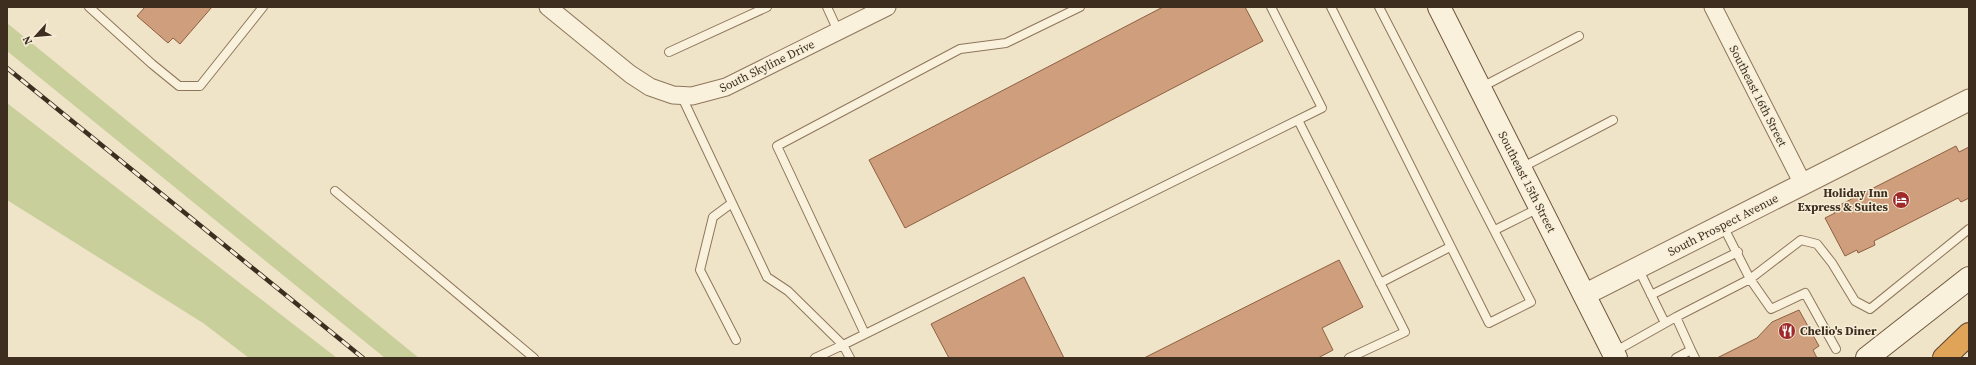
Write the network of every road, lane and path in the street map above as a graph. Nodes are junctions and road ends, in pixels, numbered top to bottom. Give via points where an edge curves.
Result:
1 (89, 7) edge
2 (263, 7) edge
3 (548, 7) edge
4 (767, 7) edge
5 (827, 7) edge
6 (887, 7) edge
7 (1080, 7) edge
8 (1271, 7) edge
9 (1331, 7) edge
10 (1379, 7) edge
11 (1439, 7) edge
12 (1713, 7) edge
13 (838, 31) junction
14 (1579, 36) dead end
15 (669, 52) dead end
16 (1480, 88) junction
17 (681, 95) junction
18 (1969, 100) edge
19 (1298, 120) junction
20 (1613, 120) dead end
21 (1520, 169) junction
22 (1803, 184) junction
23 (335, 191) dead end
24 (732, 203) junction
25 (1540, 208) junction
26 (1722, 225) junction
27 (1969, 229) edge
28 (1495, 230) junction
29 (1450, 247) junction
30 (1738, 252) junction
31 (1638, 268) junction
32 (1969, 278) edge
33 (1750, 279) junction
34 (1380, 283) junction
35 (1584, 295) junction
36 (1651, 295) junction
37 (1676, 316) junction
38 (1665, 322) junction
39 (865, 334) junction
40 (1969, 334) edge
41 (736, 340) dead end
42 (843, 345) junction
43 (1836, 349) dead end
44 (1691, 350) junction
45 (1615, 355) edge
46 (534, 358) edge
47 (816, 358) edge
48 (850, 358) edge
49 (1349, 358) edge
50 (1676, 358) edge
51 (1695, 358) edge
52 (1867, 358) edge
53 (1944, 358) edge

1 - 2 lane via 178,86 200,86
3 - 17 street, South Skyline Drive via 630,74 662,92
4 - 15 lane
5 - 13 lane
6 - 13 street, South Skyline Drive
7 - 39 lane via 1006,43 960,49 777,146
8 - 19 lane via 1322,108
9 - 29 lane
10 - 28 lane
11 - 16 main road, Southeast 15th Street
12 - 22 street, Southeast 16th Street
13 - 17 street, South Skyline Drive via 726,87 701,94
14 - 16 lane
16 - 21 main road, Southeast 15th Street
17 - 24 lane
18 - 22 street, South Prospect Avenue
19 - 34 lane
19 - 39 lane
20 - 21 lane
21 - 25 main road, Southeast 15th Street
22 - 26 street, South Prospect Avenue
23 - 46 lane
24 - 41 lane via 714,217 700,270
24 - 42 lane via 767,277 788,291
25 - 28 lane
25 - 35 main road, Southeast 15th Street
26 - 30 lane
26 - 31 street, South Prospect Avenue
27 - 33 lane via 1870,308 1855,301 1817,244 1801,240
28 - 29 lane via 1531,302 1488,323
29 - 34 lane
30 - 33 lane
30 - 36 lane
31 - 35 street, South Prospect Avenue
31 - 36 lane
32 - 52 main road
33 - 37 lane
33 - 43 lane via 1770,310 1805,293
34 - 49 lane via 1405,332
35 - 45 main road, Southeast 15th Street
36 - 38 lane
37 - 38 lane
37 - 44 lane
38 - 45 lane
39 - 42 lane
40 - 53 highway
42 - 47 lane
42 - 48 lane
44 - 50 lane
44 - 51 lane

